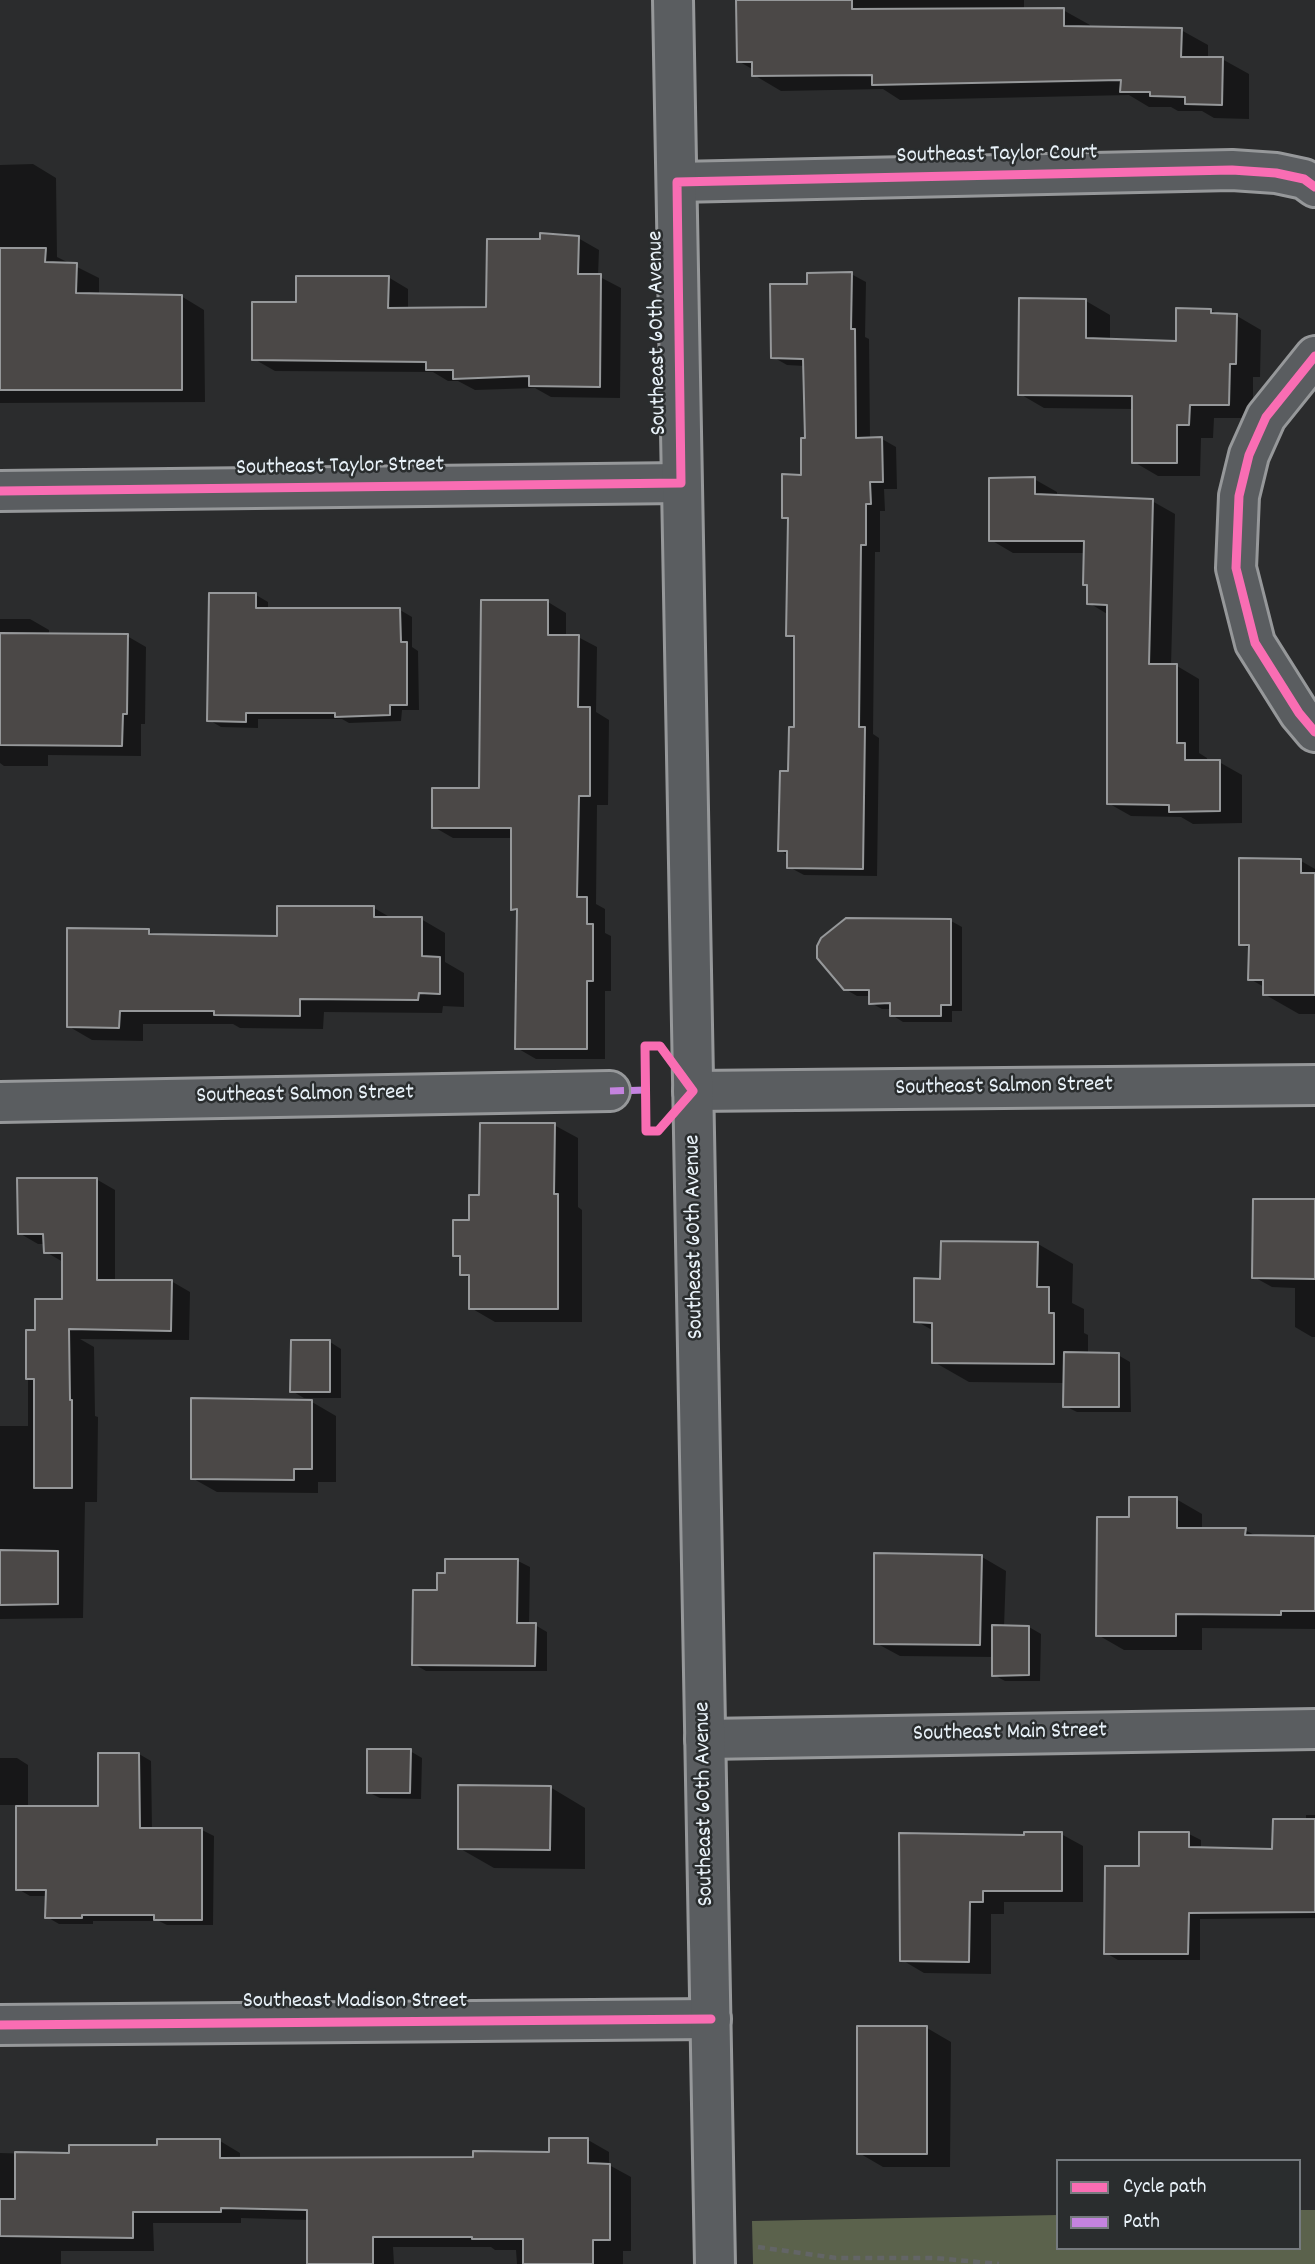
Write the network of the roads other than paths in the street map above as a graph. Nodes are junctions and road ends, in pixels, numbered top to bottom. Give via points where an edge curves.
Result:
1 (673, 0) edge
2 (677, 182) junction
3 (1315, 187) edge
4 (1315, 356) edge
5 (681, 483) junction
6 (0, 491) edge
7 (1315, 733) edge
8 (1315, 1085) edge
9 (610, 1091) dead end
10 (693, 1091) junction
11 (0, 1102) edge
12 (1315, 1728) edge
13 (705, 1739) junction
14 (711, 2019) junction
15 (0, 2025) edge
16 (715, 2256) edge

1 - 2 street, Southeast 60th Avenue
2 - 3 street, Southeast Taylor Court via 1232,170 1276,173 1304,179
2 - 5 street, Southeast 60th Avenue
4 - 7 street via 1266,417 1250,454 1239,496 1236,568 1255,643
5 - 6 street, Southeast Taylor Street
5 - 10 street, Southeast 60th Avenue
8 - 10 street, Southeast Salmon Street
9 - 11 street, Southeast Salmon Street
10 - 13 street, Southeast 60th Avenue
12 - 13 street, Southeast Main Street
13 - 14 street, Southeast 60th Avenue
14 - 15 street, Southeast Madison Street
14 - 16 street, Southeast 60th Avenue

